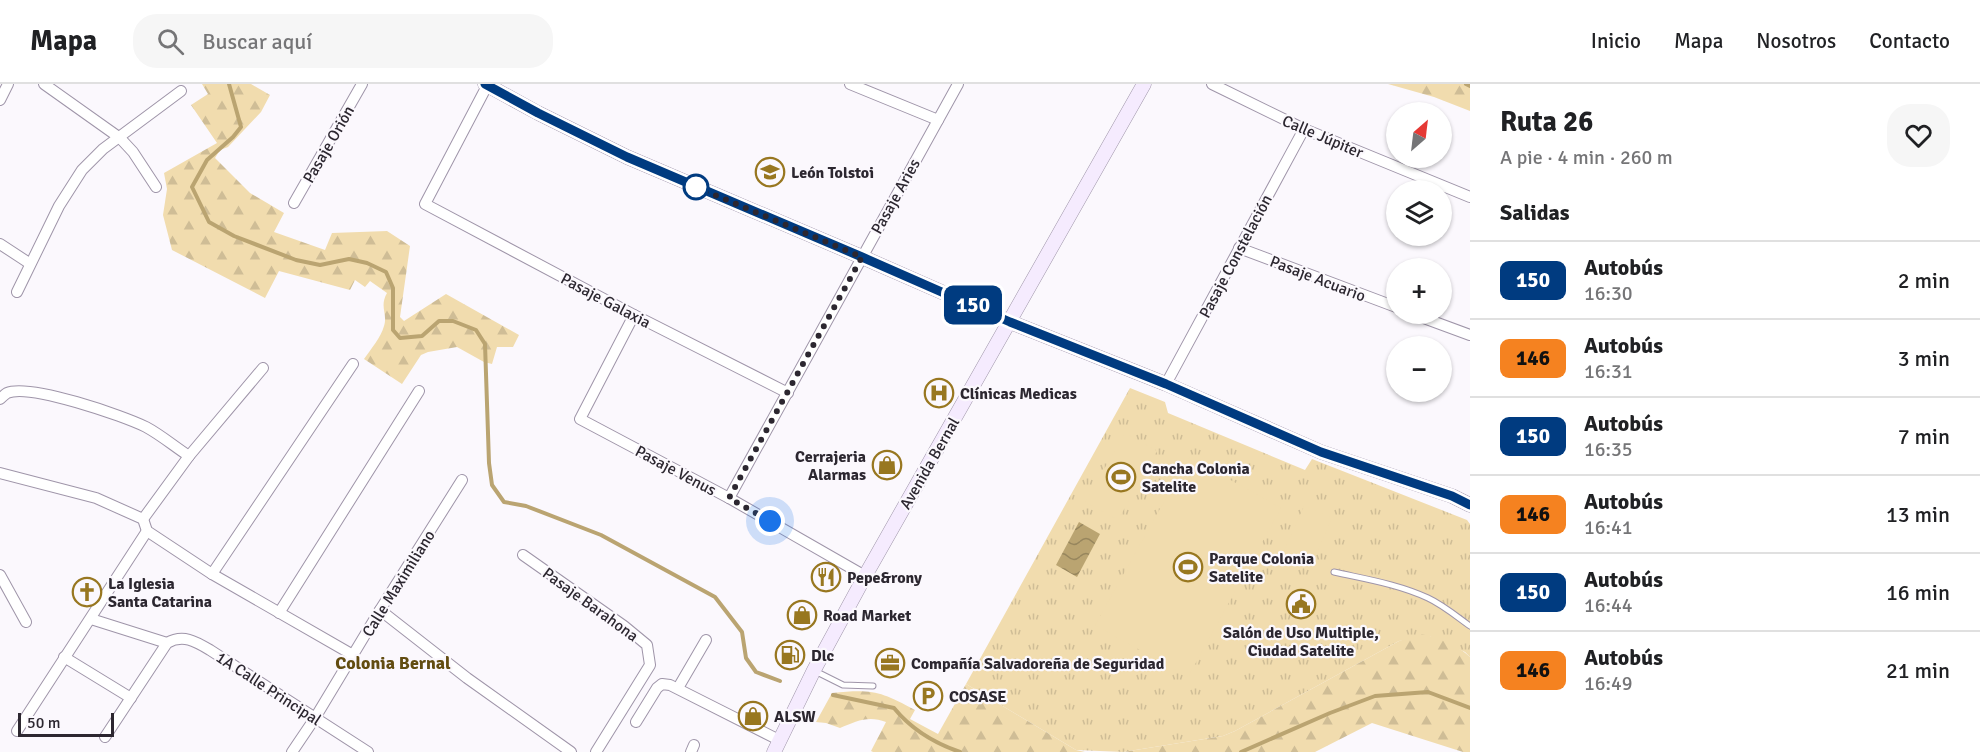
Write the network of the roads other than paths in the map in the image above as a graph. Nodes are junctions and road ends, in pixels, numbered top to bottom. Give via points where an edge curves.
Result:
1 (8, 84) edge
2 (44, 84) edge
3 (362, 84) edge
4 (487, 84) edge
5 (850, 84) edge
6 (958, 84) edge
7 (1144, 84) edge
8 (1212, 84) edge
9 (181, 91) dead end
10 (0, 100) edge
11 (938, 120) junction
12 (1304, 129) junction
13 (120, 138) junction
14 (156, 187) dead end
15 (1470, 197) edge
16 (294, 203) dead end
17 (0, 244) edge
18 (1239, 248) junction
19 (862, 257) junction
20 (29, 263) junction
21 (16, 292) dead end
22 (1386, 303) edge
23 (634, 315) junction
24 (1010, 322) junction
25 (1440, 324) edge
26 (1470, 335) edge
27 (353, 364) dead end
28 (263, 368) dead end
29 (1166, 384) junction
30 (419, 391) dead end
31 (788, 393) junction
32 (0, 399) edge
33 (189, 456) junction
34 (0, 473) edge
35 (462, 480) dead end
36 (729, 498) junction
37 (1470, 505) edge
38 (143, 519) junction
39 (147, 531) junction
40 (523, 555) dead end
41 (1334, 572) dead end
42 (212, 574) junction
43 (0, 575) edge
44 (865, 576) junction
45 (380, 610) junction
46 (279, 613) junction
47 (91, 619) junction
48 (26, 622) dead end
49 (1470, 626) edge
50 (706, 640) dead end
51 (167, 643) junction
52 (353, 655) junction
53 (64, 657) junction
54 (814, 670) junction
55 (873, 686) dead end
56 (678, 688) junction
57 (131, 698) junction
58 (315, 718) junction
59 (636, 722) dead end
60 (17, 731) dead end
61 (105, 736) dead end
62 (777, 746) edge
63 (292, 752) edge
64 (368, 752) edge
65 (571, 752) edge
66 (596, 752) edge

1 - 10 street
2 - 13 street
3 - 16 street, Pasaje Orión
4 - 19 main road via 627,157
4 - 23 street, Pasaje Galaxia via 425,204
5 - 11 street
6 - 11 street, Pasaje Aries
7 - 24 main road, Avenida Bernal
8 - 12 street, Calle Júpiter
9 - 13 street
11 - 19 street, Pasaje Aries
12 - 15 street, Calle Júpiter
12 - 18 street, Pasaje Constelación
13 - 14 street
13 - 20 street via 103,149 77,177
17 - 20 street
18 - 22 street, Pasaje Acuario
18 - 29 street, Pasaje Constelación
19 - 24 main road
19 - 31 street, Pasaje Aries
20 - 21 street
23 - 31 street, Pasaje Galaxia
23 - 36 street, Pasaje Venus via 580,419
24 - 29 main road
24 - 44 main road, Avenida Bernal
25 - 26 street
27 - 42 street
28 - 33 street
29 - 37 main road via 1321,452
30 - 46 street
31 - 36 street, Pasaje Aries
32 - 33 street via 8,393 22,392 105,410 147,428
33 - 38 street
34 - 38 street via 96,498
35 - 45 street, Calle Maximiliano
36 - 44 street, Pasaje Venus
38 - 39 street
39 - 42 street
39 - 47 street
40 - 66 street, Pasaje Barahona via 647,645 650,665
41 - 49 lane via 1426,597
42 - 46 street
43 - 48 street
44 - 54 main road, Avenida Bernal
45 - 52 street, Calle Maximiliano
45 - 65 street
46 - 52 street
47 - 51 street
47 - 53 street
50 - 56 street
51 - 57 street
51 - 58 street, 1A Calle Principal via 175,638 196,642
52 - 58 street, Calle Maximiliano
53 - 57 street
53 - 60 street
54 - 55 lane via 843,685
54 - 62 main road, Avenida Bernal
56 - 59 street via 662,684 657,688
56 - 62 street
57 - 61 street
58 - 63 street, Calle Maximiliano
58 - 64 street, 1A Calle Principal

